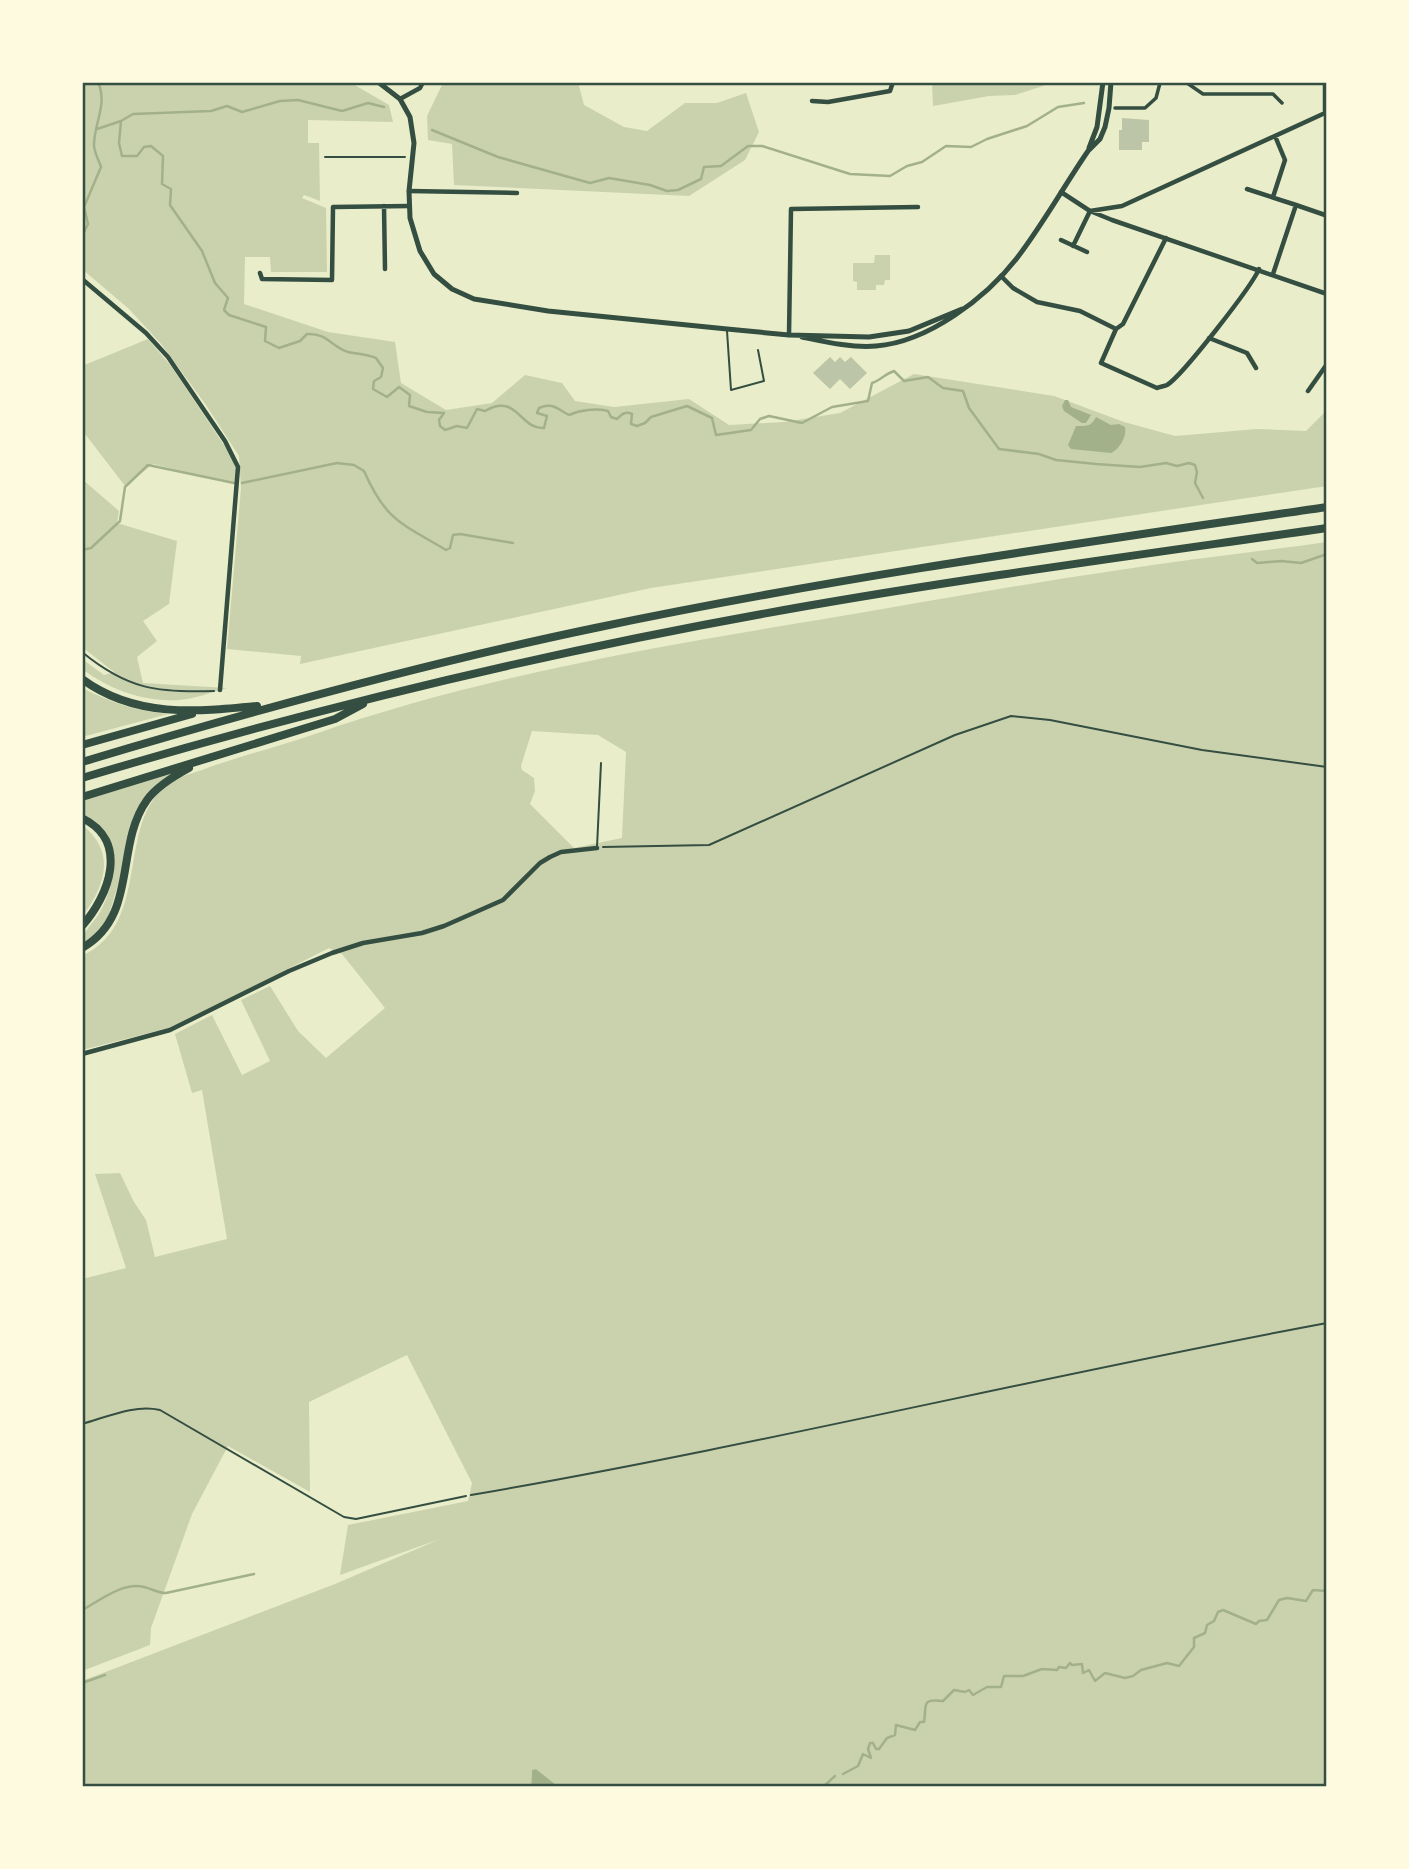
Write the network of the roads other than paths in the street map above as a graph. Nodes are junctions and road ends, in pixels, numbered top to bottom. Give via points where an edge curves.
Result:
1 (379, 82) edge
2 (423, 82) edge
3 (892, 82) edge
4 (1102, 82) edge
5 (1111, 82) edge
6 (1325, 82) edge
7 (401, 100) junction
8 (812, 101) dead end
9 (1282, 103) dead end
10 (1115, 108) dead end
11 (1275, 136) junction
12 (1088, 151) junction
13 (1247, 189) dead end
14 (409, 191) junction
15 (1060, 192) junction
16 (517, 193) dead end
17 (1273, 197) junction
18 (1296, 205) junction
19 (384, 206) junction
20 (409, 206) junction
21 (918, 207) dead end
22 (1090, 211) junction
23 (1327, 211) edge
24 (1166, 238) junction
25 (1061, 240) dead end
26 (1073, 246) junction
27 (1087, 252) dead end
28 (1259, 269) junction
29 (385, 270) dead end
30 (260, 274) dead end
31 (1273, 274) junction
32 (1001, 276) junction
33 (82, 279) edge
34 (1327, 294) edge
35 (1116, 329) junction
36 (727, 330) junction
37 (789, 335) junction
38 (1209, 338) junction
39 (758, 350) dead end
40 (1327, 365) edge
41 (1256, 368) dead end
42 (1308, 391) dead end
43 (1327, 507) edge
44 (1327, 528) edge
45 (82, 679) edge
46 (220, 691) road end
47 (375, 698) junction
48 (278, 704) junction
49 (201, 712) junction
50 (82, 745) edge
51 (202, 760) junction
52 (82, 762) edge
53 (601, 763) dead end
54 (82, 778) edge
55 (82, 797) edge
56 (82, 818) edge
57 (597, 848) joint
58 (82, 926) edge
59 (82, 948) edge
60 (82, 1054) edge
61 (82, 1424) edge
62 (466, 1496) road end

1 - 7 street
2 - 7 street
3 - 8 street via 890,91
4 - 12 street via 1097,127
5 - 12 street via 1105,127
6 - 11 street via 1325,113
7 - 14 street via 413,134
9 - 10 street via 1273,94 1203,94 1186,83 1160,83 1156,98 1145,108
11 - 17 street via 1285,160
11 - 22 street via 1122,206
12 - 15 street
13 - 17 street
14 - 16 street
14 - 20 street
15 - 22 street
15 - 32 street
17 - 18 street
18 - 23 street via 1325,215
18 - 31 street
19 - 20 street
19 - 29 street
19 - 30 street via 333,207 332,280 262,279
20 - 36 street via 427,266 452,289 474,299
21 - 37 street via 791,209
22 - 24 street
22 - 26 street
24 - 28 street
24 - 35 street via 1123,324
25 - 26 street
26 - 27 street
28 - 31 street
28 - 38 street
31 - 34 street
32 - 35 street via 1037,302 1080,312
32 - 37 street via 925,332 891,344 838,344
33 - 46 street via 168,357 238,467
35 - 38 street via 1101,363 1157,388 1167,386
36 - 37 street
36 - 39 lane via 731,390 764,381
38 - 41 street via 1247,353
40 - 42 street
43 - 48 highway via 704,606 482,653
44 - 47 highway via 784,610 600,646
45 - 49 highway via 136,706
47 - 51 highway via 335,719
47 - 54 highway
48 - 49 highway
48 - 52 highway
49 - 50 highway
51 - 55 highway
51 - 59 highway via 148,798 134,826 113,919
53 - 57 lane
56 - 58 highway via 102,834 111,857 104,891
57 - 60 street via 550,857 503,900 444,926 332,953 170,1030
61 - 62 lane via 128,1411 160,1410 344,1517 356,1519

